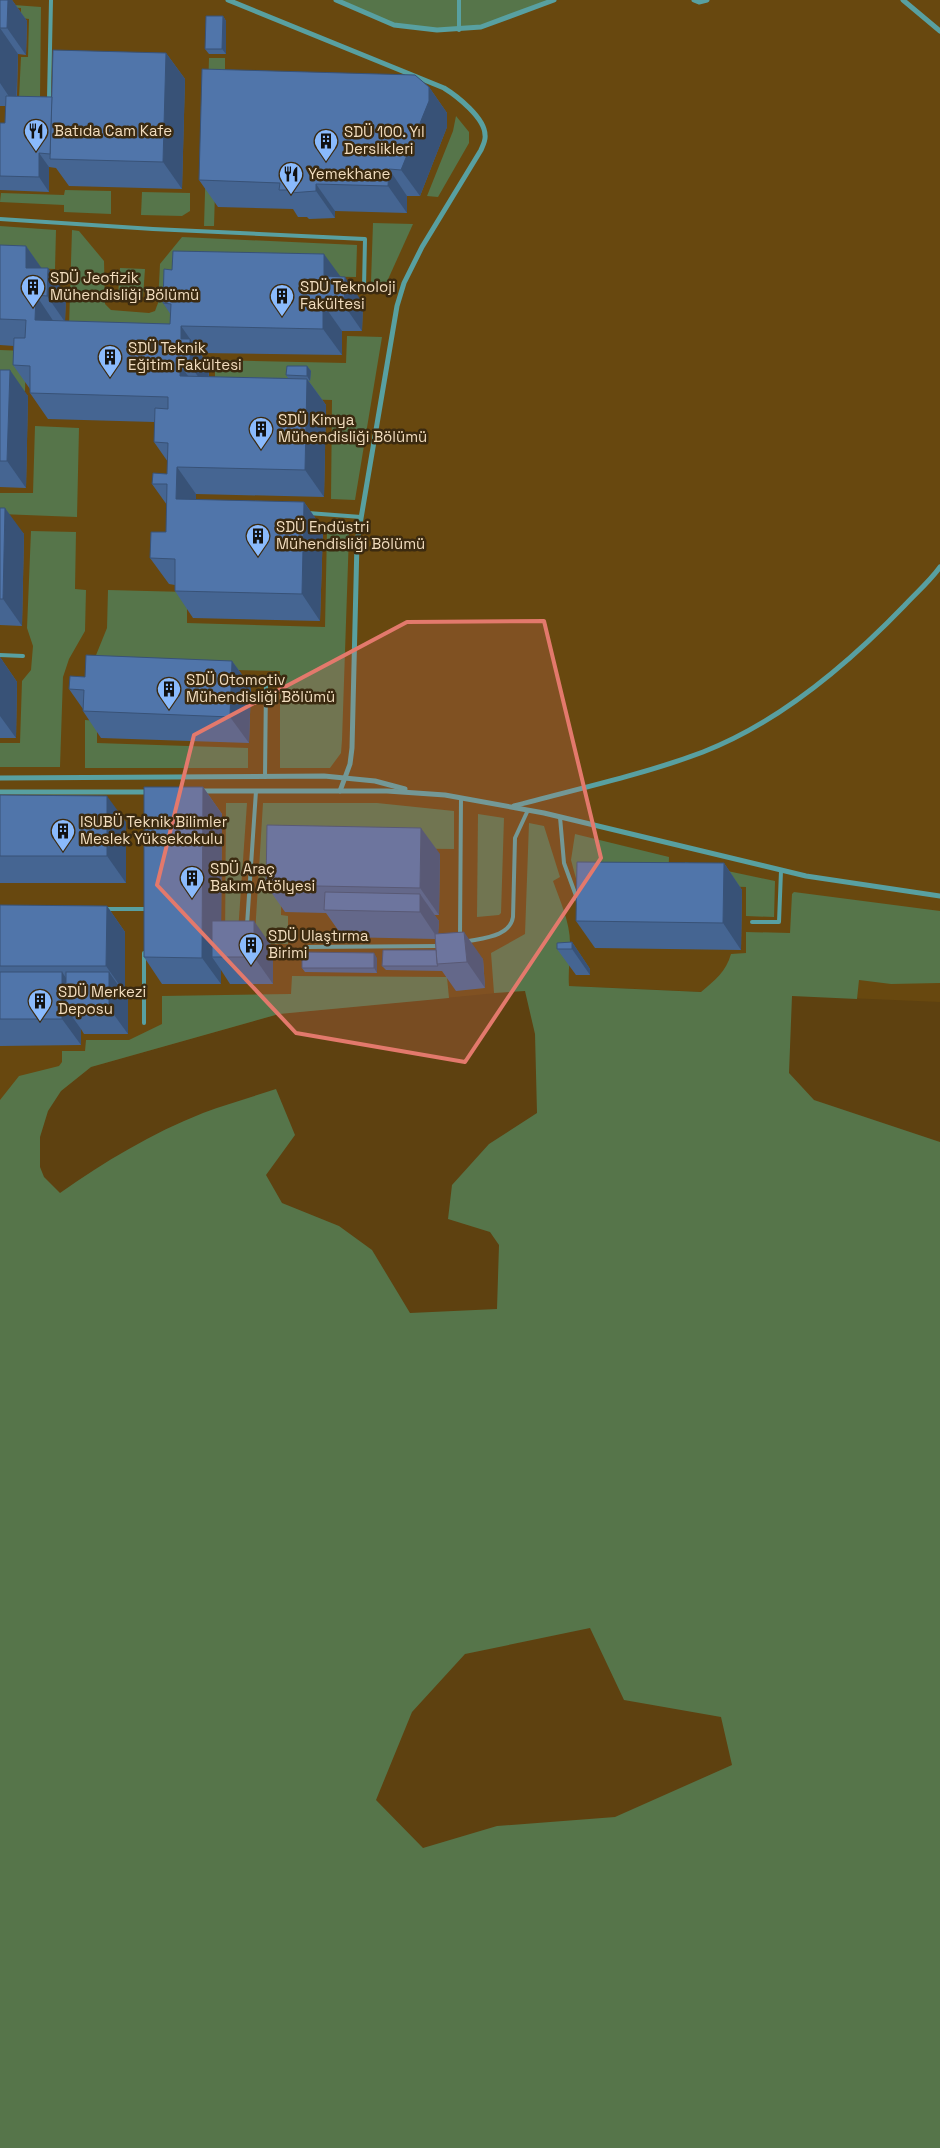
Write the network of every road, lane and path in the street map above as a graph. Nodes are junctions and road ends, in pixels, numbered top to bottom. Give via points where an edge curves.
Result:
1 (51, 0) edge
2 (228, 0) edge
3 (336, 0) edge
4 (459, 0) edge
5 (554, 0) edge
6 (694, 0) edge
7 (707, 0) edge
8 (903, 0) edge
9 (459, 30) junction
10 (940, 31) edge
11 (49, 98) edge
12 (0, 219) edge
13 (364, 288) dead end
14 (300, 513) edge
15 (361, 518) junction
16 (940, 567) edge
17 (0, 655) edge
18 (22, 656) dead end
19 (237, 678) dead end
20 (265, 777) junction
21 (345, 777) junction
22 (0, 778) edge
23 (198, 791) edge
24 (256, 791) junction
25 (340, 791) junction
26 (410, 791) junction
27 (0, 792) edge
28 (159, 792) edge
29 (461, 798) junction
30 (511, 807) junction
31 (528, 810) junction
32 (560, 817) junction
33 (781, 870) junction
34 (940, 896) edge
35 (144, 899) edge
36 (579, 905) edge
37 (96, 909) edge
38 (144, 909) junction
39 (144, 918) edge
40 (752, 922) dead end
41 (246, 931) edge
42 (306, 946) dead end
43 (444, 946) edge
44 (144, 947) edge
45 (144, 1023) dead end

1 - 11 lane
2 - 15 street via 444,88 465,104 484,130 481,150 422,247 400,295
3 - 9 street via 394,25
4 - 9 lane
5 - 9 street via 481,27
6 - 7 street
8 - 10 street
12 - 13 lane via 365,239
14 - 15 lane
15 - 21 street via 357,550 352,748
16 - 30 street via 870,641 793,702 746,732 661,767
17 - 18 lane
19 - 20 lane via 259,679 266,684
20 - 21 street
20 - 22 street
21 - 25 street
21 - 26 street
23 - 24 street
24 - 25 street
24 - 41 lane
25 - 26 street
26 - 29 street
27 - 28 street
29 - 30 street
29 - 31 lane via 460,943 504,932 511,926 516,838
30 - 31 street
31 - 32 street
32 - 33 street
32 - 36 lane via 564,863
33 - 34 street
33 - 40 lane via 779,922
35 - 38 lane
37 - 38 lane
38 - 39 lane
42 - 43 lane
44 - 45 lane

